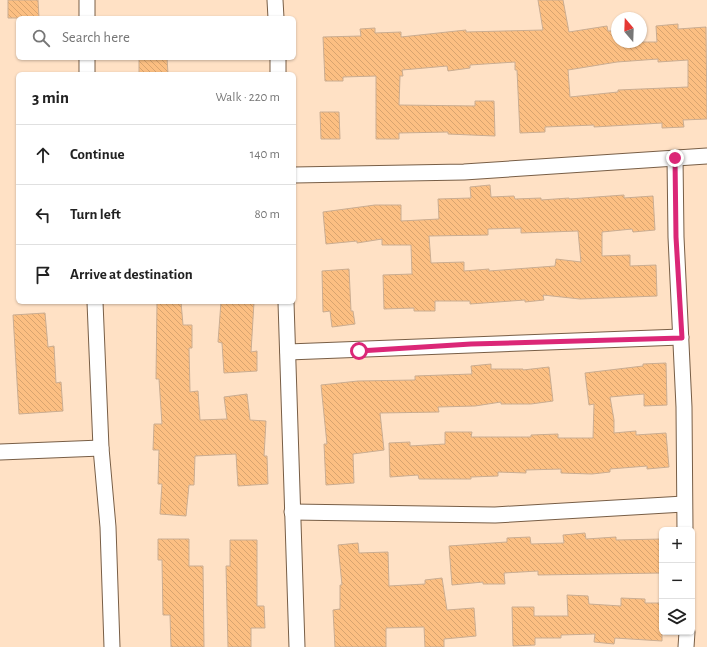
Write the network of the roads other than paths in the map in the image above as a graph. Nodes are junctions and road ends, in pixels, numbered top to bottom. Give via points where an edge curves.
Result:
1 (87, 0) edge
2 (275, 0) edge
3 (87, 16) edge
4 (276, 16) edge
5 (87, 60) edge
6 (278, 60) edge
7 (87, 72) edge
8 (278, 72) edge
9 (707, 156) edge
10 (675, 158) junction
11 (296, 175) edge
12 (95, 304) edge
13 (286, 304) edge
14 (682, 338) junction
15 (288, 352) junction
16 (101, 448) junction
17 (0, 452) edge
18 (684, 504) junction
19 (292, 512) junction
20 (685, 527) edge
21 (686, 635) edge
22 (112, 647) edge
23 (297, 647) edge
24 (686, 647) edge

1 - 3 street
2 - 4 street
5 - 7 street
6 - 8 street
9 - 10 street
10 - 11 street via 464,172
10 - 14 street via 676,237
12 - 16 street
13 - 15 street
14 - 15 street
14 - 18 street
15 - 19 street
16 - 17 street
16 - 22 street via 108,527
18 - 19 street via 495,515
18 - 20 street
19 - 23 street
21 - 24 street

